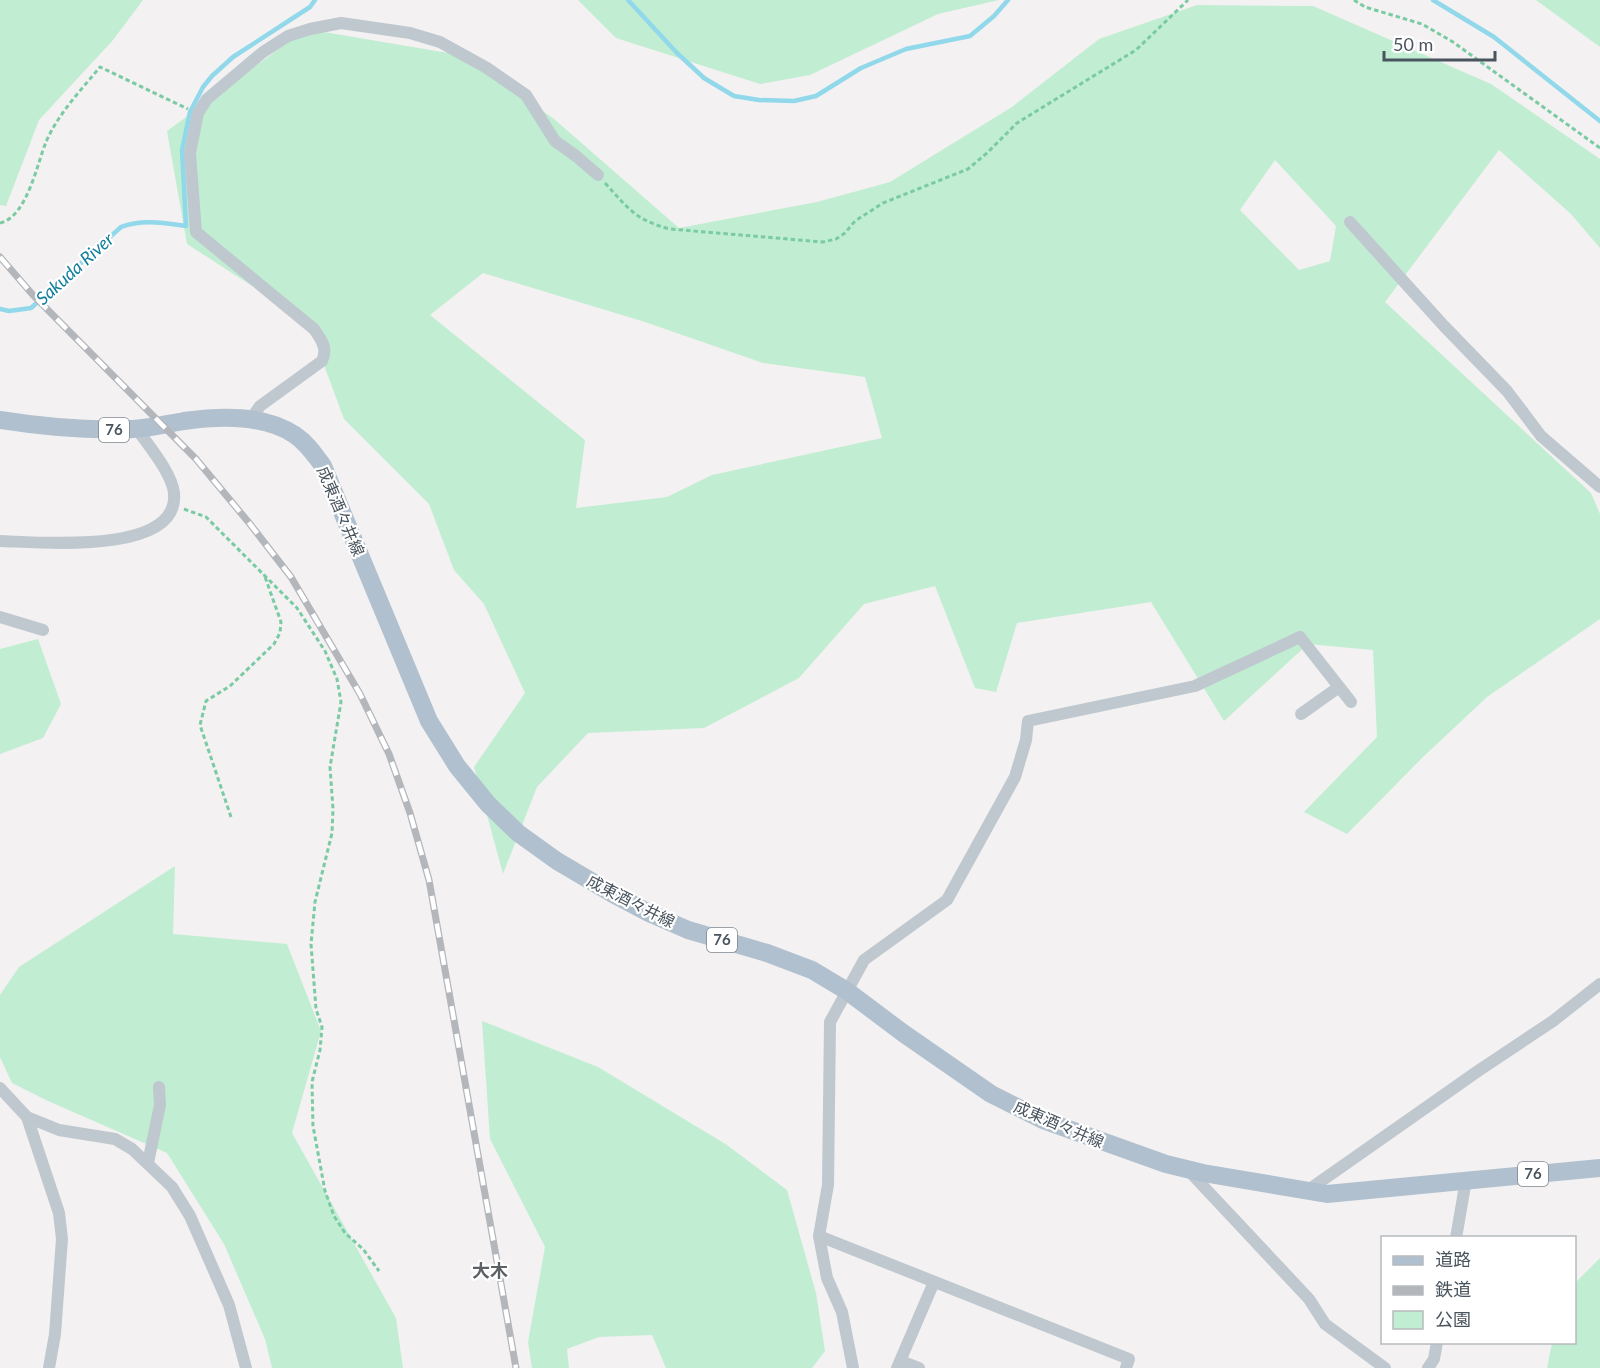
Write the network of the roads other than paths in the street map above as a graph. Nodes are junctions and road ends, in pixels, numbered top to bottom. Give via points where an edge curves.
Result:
1 (598, 175) road end
2 (1350, 222) dead end
3 (251, 419) junction
4 (0, 420) edge
5 (137, 429) junction
6 (1600, 487) edge
7 (0, 541) edge
8 (0, 617) edge
9 (43, 630) dead end
10 (1339, 687) junction
11 (1351, 702) dead end
12 (1301, 714) dead end
13 (1600, 984) edge
14 (847, 991) junction
15 (159, 1087) dead end
16 (0, 1088) edge
17 (27, 1117) junction
18 (148, 1163) junction
19 (1600, 1168) edge
20 (1187, 1169) junction
21 (1466, 1180) junction
22 (1307, 1191) junction
23 (819, 1236) junction
24 (1456, 1236) edge
25 (934, 1282) junction
26 (1437, 1344) edge
27 (899, 1364) edge
28 (49, 1368) edge
29 (246, 1368) edge
30 (853, 1368) edge
31 (919, 1368) edge
32 (1126, 1368) edge
33 (1385, 1368) edge
34 (1428, 1368) edge

1 - 3 street via 555,141 526,95 440,42 411,33 341,23 288,36 263,52 207,99 198,113 190,153 196,232 314,329 326,353 322,362 260,406
2 - 6 street via 1508,392 1541,436
3 - 5 main road, 成東酒々井線 / 76 via 222,418
3 - 14 main road, 成東酒々井線 / 76 via 278,425 297,436 323,466 429,721 457,766 518,833 557,861 648,913 812,970
4 - 5 main road, 成東酒々井線 / 76 via 82,429
5 - 7 street via 174,491 168,516 155,527 94,543
8 - 9 street
10 - 11 street
10 - 12 street
10 - 14 street via 1300,637 1195,686 1028,721 1016,777 946,900 864,960
13 - 22 street via 1553,1021
14 - 20 main road, 成東酒々井線 / 76 via 991,1094 1064,1128
14 - 23 street via 830,1022 828,1185
15 - 18 street via 160,1105
16 - 17 street
17 - 18 street via 59,1130 115,1139
17 - 28 street via 59,1213 62,1239
18 - 29 street via 172,1186 190,1216 229,1305
19 - 21 main road, 成東酒々井線 / 76
20 - 22 main road, 成東酒々井線 / 76
20 - 33 street via 1309,1299 1325,1324
21 - 22 main road, 成東酒々井線 / 76 via 1327,1194
21 - 24 street
23 - 25 street
23 - 30 street via 827,1278 842,1312
25 - 27 street
25 - 32 street via 1129,1359
26 - 34 street
27 - 31 street

